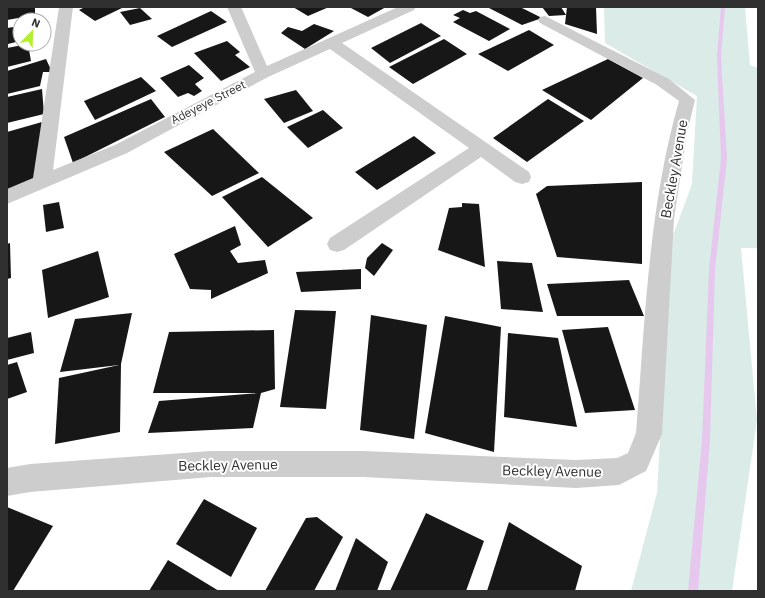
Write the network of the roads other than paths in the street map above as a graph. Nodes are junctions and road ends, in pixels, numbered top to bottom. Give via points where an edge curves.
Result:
1 (66, 7) edge
2 (234, 7) edge
3 (409, 7) edge
4 (545, 20) dead end
5 (330, 42) junction
6 (263, 74) junction
7 (482, 148) junction
8 (522, 177) dead end
9 (42, 184) junction
10 (7, 197) edge
11 (337, 244) dead end
12 (7, 482) edge

1 - 9 street
2 - 6 street
3 - 5 street, Adeyeye Street
4 - 12 street, Beckley Avenue via 663,82 687,100 678,133 664,219 649,434 637,462 619,471 576,474 363,464 211,464
5 - 6 street, Adeyeye Street
5 - 7 street
6 - 9 street, Adeyeye Street via 121,149
7 - 8 street
7 - 11 street
9 - 10 street, Adeyeye Street

